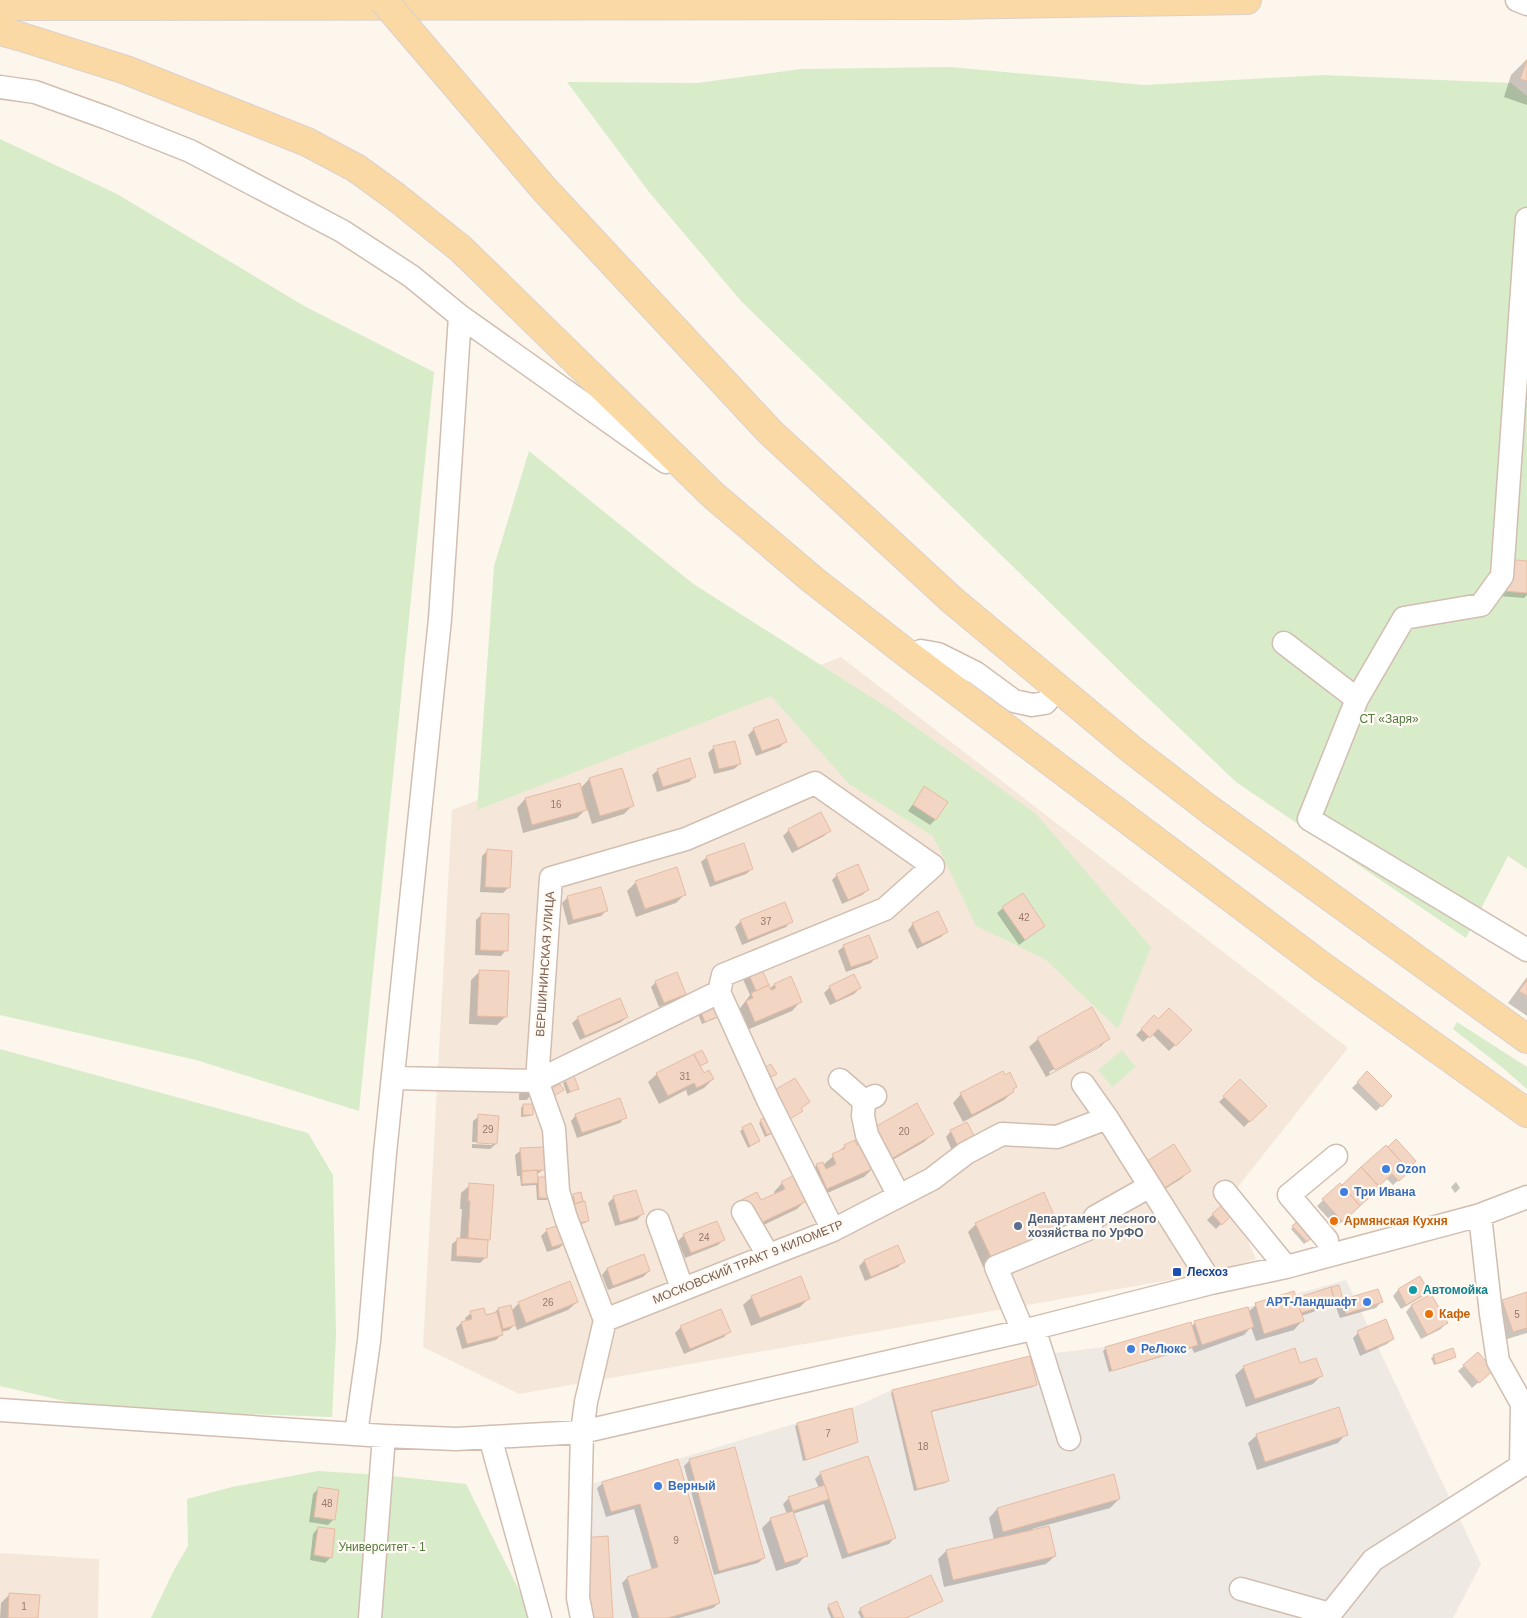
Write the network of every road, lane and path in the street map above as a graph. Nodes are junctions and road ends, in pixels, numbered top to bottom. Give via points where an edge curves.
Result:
1 (383, 0) edge
2 (1247, 0) edge
3 (1517, 0) edge
4 (1527, 4) edge
5 (0, 6) edge
6 (0, 32) edge
7 (0, 87) edge
8 (1527, 219) edge
9 (460, 316) junction
10 (714, 496) junction
11 (1284, 643) dead end
12 (908, 655) junction
13 (1058, 688) junction
14 (1357, 699) junction
15 (1527, 950) edge
16 (719, 992) junction
17 (1527, 1039) edge
18 (393, 1078) junction
19 (840, 1080) dead end
20 (537, 1081) junction
21 (1082, 1084) dead end
22 (1527, 1113) edge
23 (1107, 1118) junction
24 (1336, 1156) dead end
25 (1150, 1186) junction
26 (1225, 1192) dead end
27 (898, 1196) junction
28 (1527, 1197) edge
29 (743, 1212) dead end
30 (1480, 1215) junction
31 (658, 1221) dead end
32 (833, 1230) junction
33 (1327, 1240) dead end
34 (768, 1255) junction
35 (1286, 1266) junction
36 (1212, 1284) junction
37 (682, 1288) junction
38 (605, 1320) junction
39 (1029, 1330) junction
40 (0, 1410) edge
41 (582, 1432) junction
42 (356, 1434) junction
43 (384, 1436) junction
44 (490, 1437) junction
45 (1069, 1439) dead end
46 (1241, 1590) dead end
47 (370, 1618) edge
48 (540, 1618) edge
49 (582, 1618) edge

1 - 13 main road, bridge via 545,190 770,432 952,600
2 - 5 main road via 926,5
3 - 4 street
6 - 10 main road via 22,36 126,70 307,142 356,168 461,249
7 - 9 street via 35,92 190,151 342,231 411,276
8 - 14 street via 1502,576 1481,605 1404,618
9 - 10 street
9 - 18 street via 440,619
10 - 12 main road
11 - 14 street
12 - 13 street via 921,651 946,658 976,673 1014,701 1032,705 1045,703
12 - 22 main road via 1316,961
13 - 17 main road via 1210,810
14 - 15 street via 1309,819
16 - 20 street
16 - 20 street, ВЕРШИНИНСКАЯ УЛИЦА via 723,975 884,909 933,866 815,783 686,839 551,878
16 - 32 street
18 - 20 street
18 - 42 street via 369,1341
19 - 27 street via 870,1098 863,1116 867,1135
20 - 38 street, ВЕРШИНИНСКАЯ УЛИЦА via 554,1129 558,1191
21 - 23 street
23 - 25 street
23 - 27 street, МОСКОВСКИЙ ТРАКТ 9 КИЛОМЕТР via 1057,1137 1002,1134 966,1153 932,1179
24 - 33 street via 1289,1195
25 - 36 street
25 - 39 street via 1095,1217 1088,1229 996,1267
26 - 35 street
27 - 32 street, МОСКОВСКИЙ ТРАКТ 9 КИЛОМЕТР
28 - 30 street
29 - 34 street
30 - 35 street
30 - 46 street via 1498,1361 1522,1404 1521,1466 1373,1560 1330,1614
31 - 37 street
32 - 34 street, МОСКОВСКИЙ ТРАКТ 9 КИЛОМЕТР
34 - 37 street, МОСКОВСКИЙ ТРАКТ 9 КИЛОМЕТР
35 - 36 street
36 - 39 street
37 - 38 street, МОСКОВСКИЙ ТРАКТ 9 КИЛОМЕТР
38 - 41 street
39 - 41 street
39 - 45 street
40 - 42 street
41 - 44 street
41 - 49 street via 578,1598
42 - 43 street
43 - 44 street
43 - 47 street
44 - 48 street

